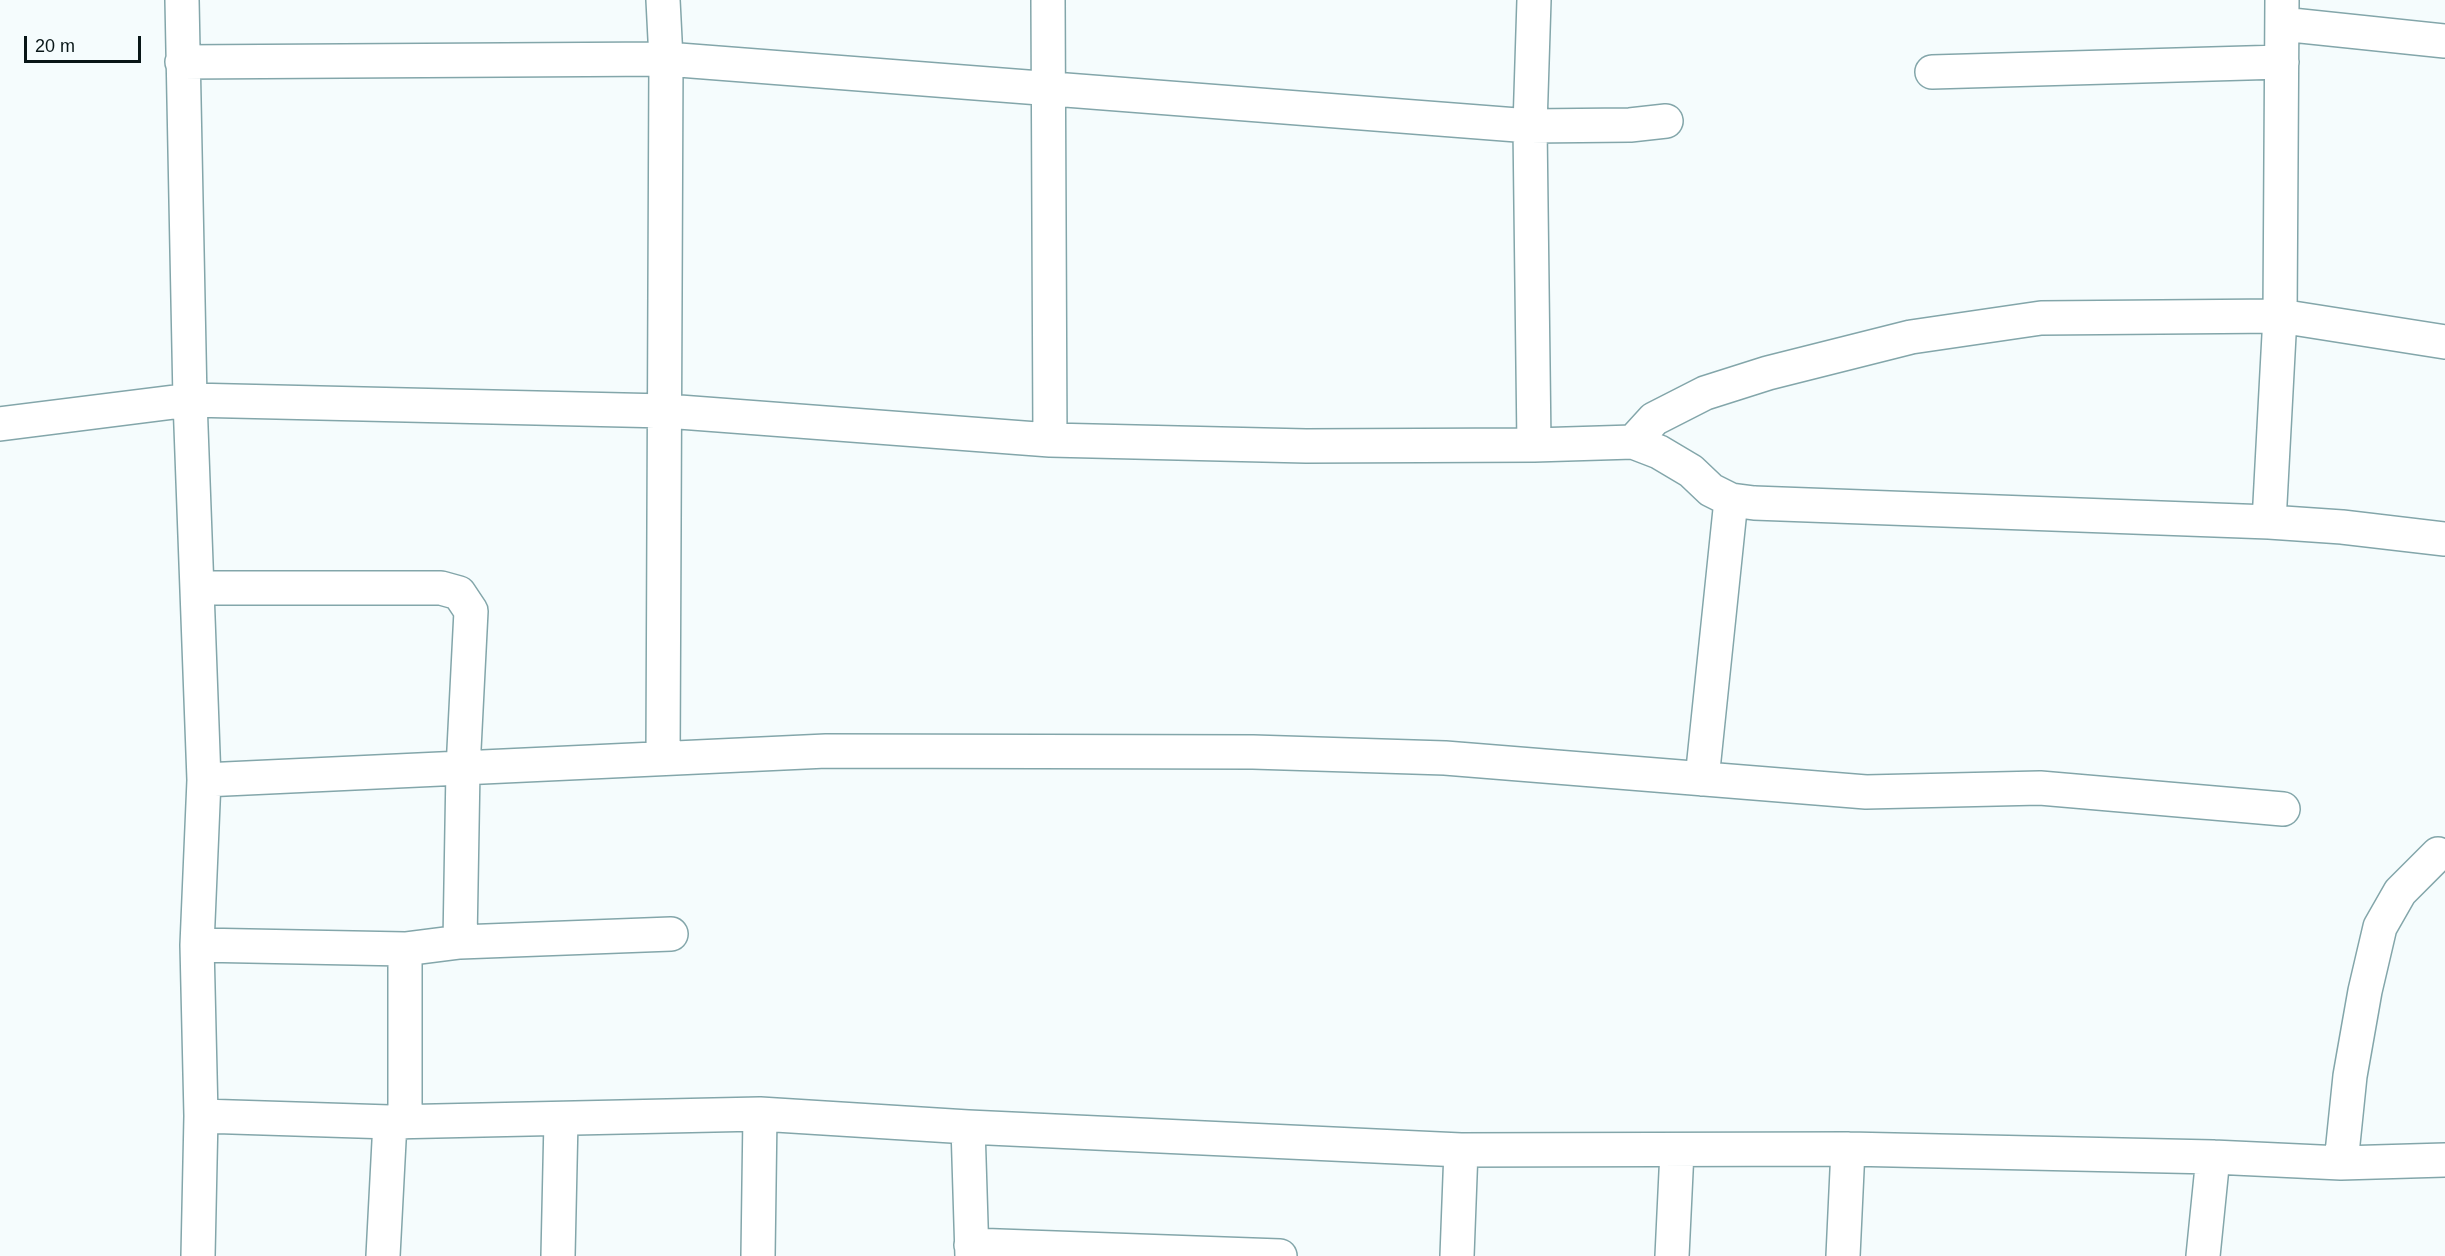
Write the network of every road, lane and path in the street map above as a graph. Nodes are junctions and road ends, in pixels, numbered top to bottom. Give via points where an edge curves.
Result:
1 (182, 0) edge
2 (663, 0) edge
3 (1048, 0) edge
4 (1534, 0) edge
5 (2282, 12) edge
6 (2445, 41) edge
7 (666, 59) junction
8 (182, 62) junction
9 (2282, 62) junction
10 (1932, 72) dead end
11 (1049, 88) junction
12 (1666, 121) dead end
13 (1530, 126) junction
14 (2280, 316) junction
15 (2445, 342) edge
16 (190, 400) junction
17 (666, 411) junction
18 (0, 424) edge
19 (1050, 440) junction
20 (1633, 442) junction
21 (1534, 445) junction
22 (1731, 500) junction
23 (2269, 522) junction
24 (2445, 539) edge
25 (198, 588) junction
26 (663, 757) junction
27 (463, 769) junction
28 (1702, 778) junction
29 (204, 780) junction
30 (2283, 809) dead end
31 (2438, 854) dead end
32 (671, 934) dead end
33 (460, 942) junction
34 (196, 945) junction
35 (405, 949) junction
36 (760, 1114) junction
37 (201, 1116) junction
38 (561, 1120) junction
39 (398, 1122) junction
40 (968, 1127) junction
41 (1848, 1149) junction
42 (1461, 1150) junction
43 (1677, 1150) junction
44 (2213, 1157) junction
45 (2445, 1160) edge
46 (2341, 1162) junction
47 (971, 1250) edge
48 (198, 1256) edge
49 (383, 1256) edge
50 (558, 1256) edge
51 (758, 1256) edge
52 (1280, 1256) edge
53 (1457, 1256) edge
54 (1672, 1256) edge
55 (1843, 1256) edge
56 (2203, 1256) edge

1 - 8 street
2 - 7 street
3 - 11 street
4 - 13 street
5 - 6 street
5 - 9 street
7 - 8 street
7 - 11 street
7 - 17 street
8 - 16 street
9 - 10 street
9 - 14 street
11 - 13 street
11 - 19 street
12 - 13 street
13 - 21 street
14 - 15 street
14 - 20 street via 2041,318 1911,337 1705,393 1654,419
14 - 23 street
16 - 17 street
16 - 18 street
16 - 25 street
17 - 19 street
17 - 26 street
19 - 21 street via 1306,447
20 - 21 street
20 - 22 street via 1659,452
22 - 23 street
22 - 28 street
23 - 24 street
25 - 27 street via 441,588 459,593 471,611
25 - 29 street
26 - 27 street
26 - 28 street via 826,751 1253,752 1445,758
27 - 29 street
27 - 33 street
28 - 30 street via 1866,792 2040,788
29 - 34 street
31 - 46 street via 2400,892 2380,927 2350,1076
32 - 33 street
33 - 35 street
34 - 35 street
34 - 37 street
35 - 39 street
36 - 38 street
36 - 40 street
36 - 51 street
37 - 39 street
37 - 48 street
38 - 39 street
38 - 50 street
39 - 49 street
40 - 42 street
40 - 47 street
41 - 43 street
41 - 44 street
41 - 55 street
42 - 43 street
42 - 53 street
43 - 54 street
44 - 46 street
44 - 56 street
45 - 46 street
47 - 52 street

